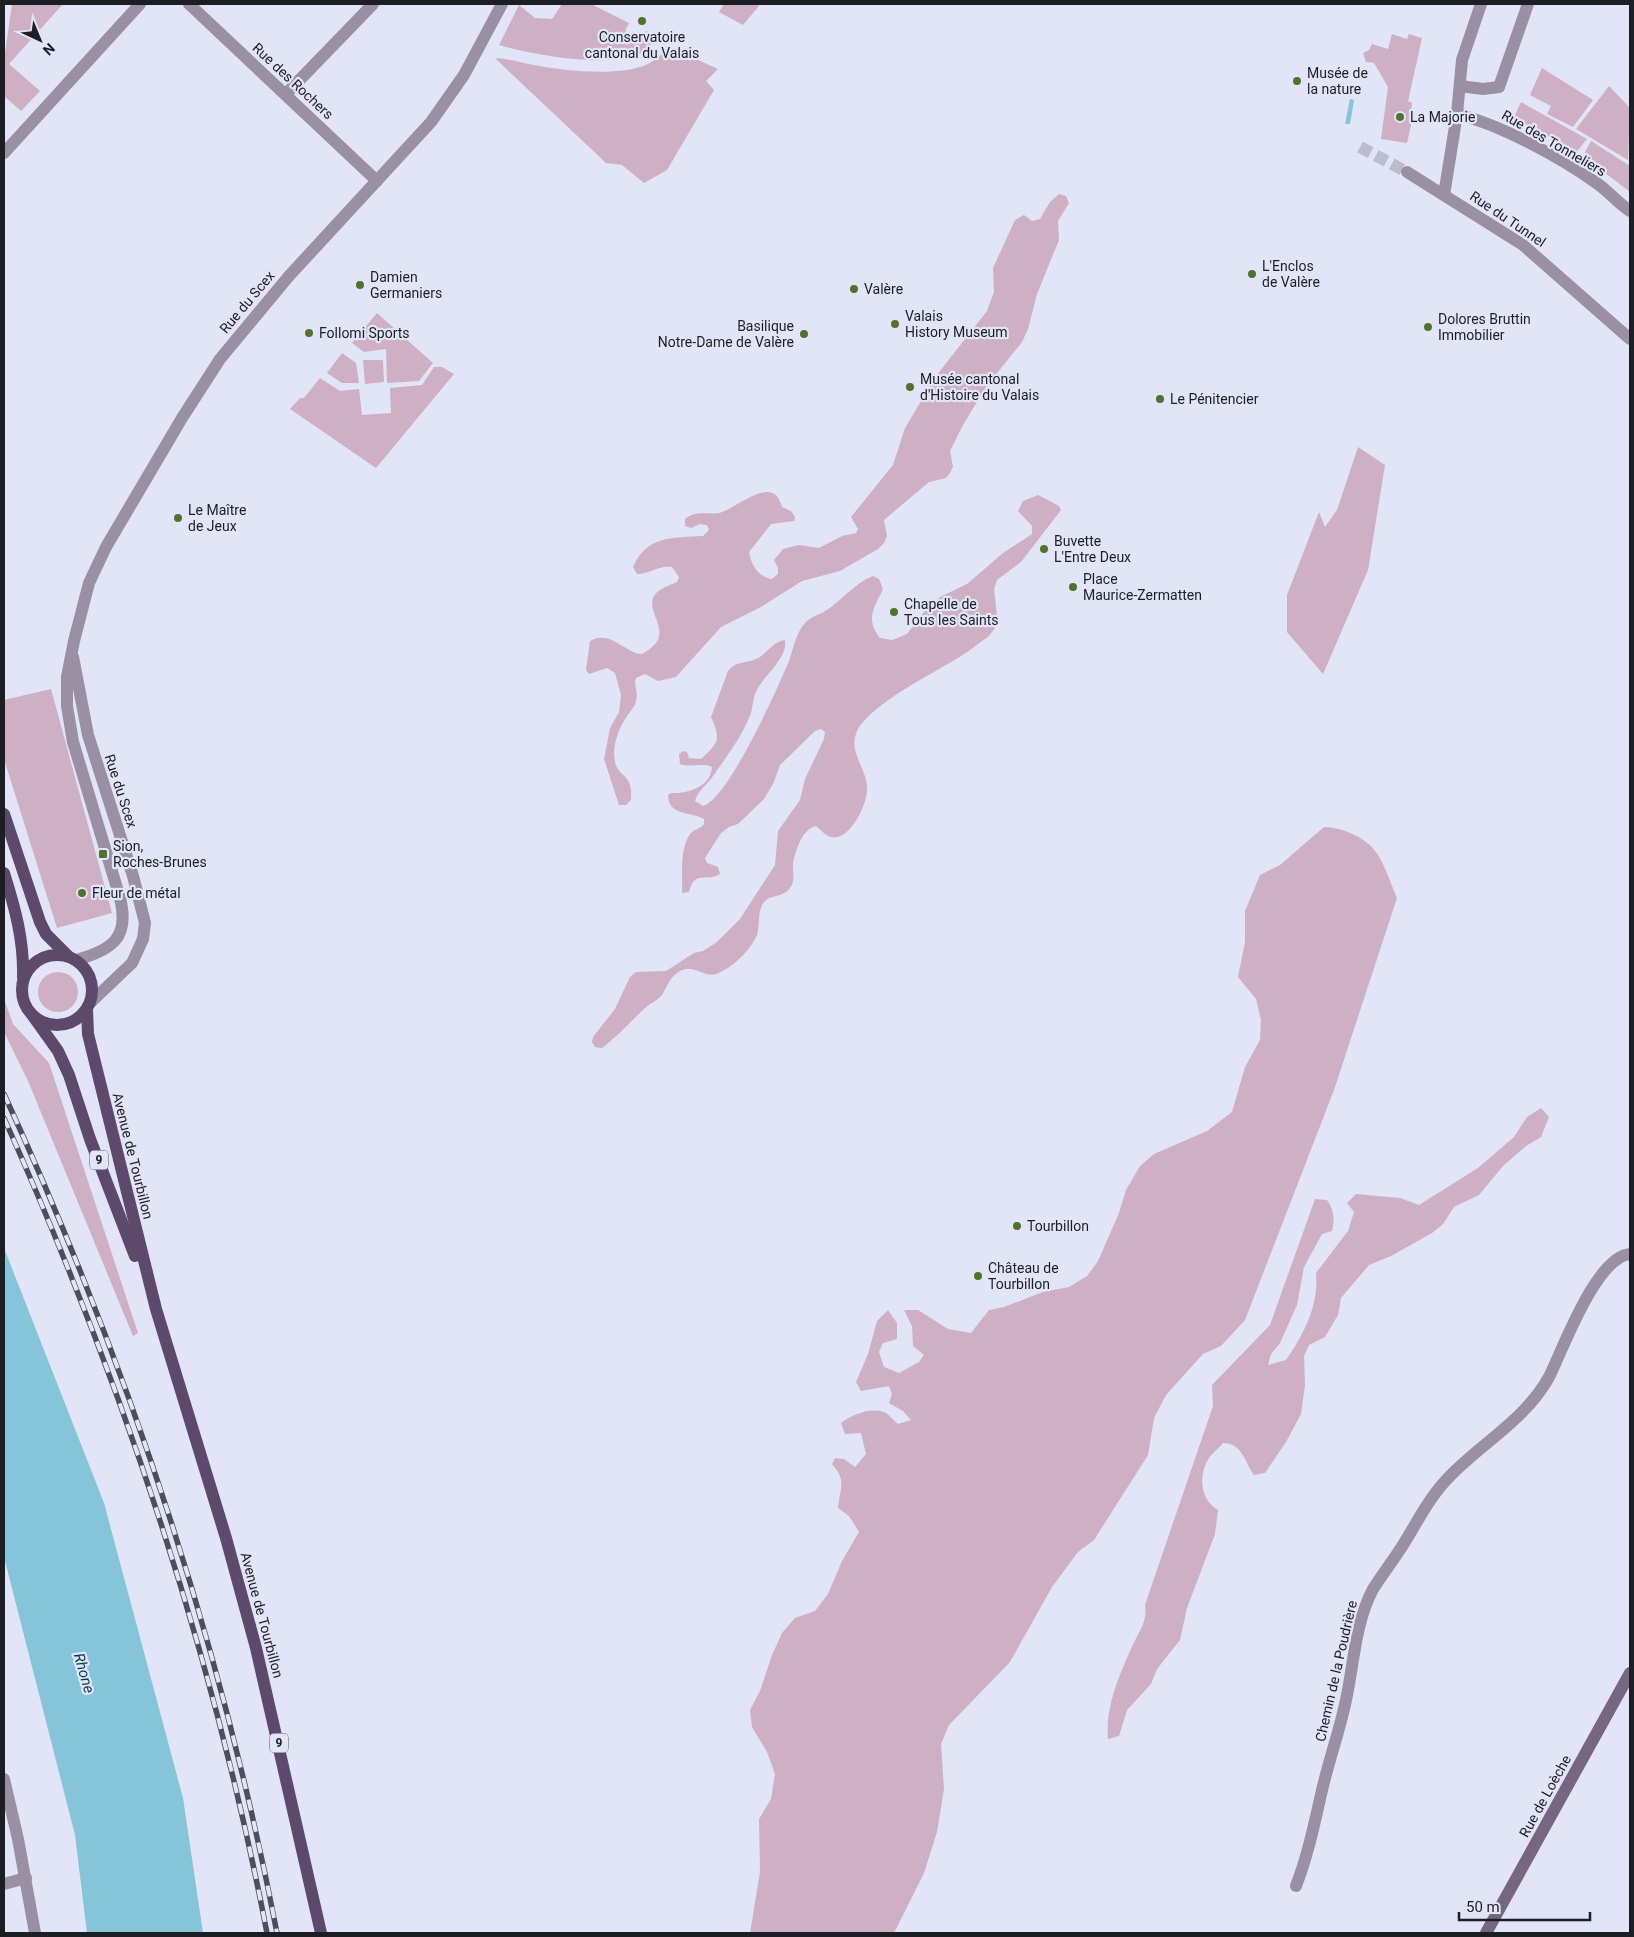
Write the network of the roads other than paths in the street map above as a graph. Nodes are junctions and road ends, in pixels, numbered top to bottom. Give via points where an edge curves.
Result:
1 (140, 4) edge
2 (189, 4) edge
3 (373, 4) edge
4 (502, 4) edge
5 (1480, 4) edge
6 (1528, 4) edge
7 (1460, 86) junction
8 (286, 94) junction
9 (1457, 114) junction
10 (4, 152) edge
11 (1407, 172) tunnel mouth
12 (377, 181) junction
13 (1444, 195) junction
14 (1630, 210) edge
15 (1630, 339) edge
16 (72, 655) junction
17 (4, 814) edge
18 (4, 873) edge
19 (72, 958) junction
20 (23, 980) junction
21 (88, 1006) junction
22 (33, 1016) junction
23 (1630, 1254) edge
24 (156, 1309) junction
25 (1630, 1673) edge
26 (4, 1779) edge
27 (26, 1878) junction
28 (4, 1884) edge
29 (1296, 1886) dead end
30 (35, 1933) edge
31 (319, 1933) edge
32 (1486, 1933) edge

1 - 10 street
2 - 8 street, Rue des Rochers
3 - 8 street
4 - 12 street, Rue du Scex via 482,45 431,122
5 - 7 street via 1462,60
6 - 7 street via 1499,88
7 - 9 street
8 - 12 street, Rue des Rochers
9 - 13 street
9 - 14 street, Rue des Tonneliers via 1485,121 1537,147 1599,184
11 - 13 street, Rue du Tunnel
12 - 16 street, Rue du Scex via 267,300 198,393 97,564 80,610
13 - 15 street, Rue du Tunnel via 1523,245
16 - 19 street, Rue du Scex via 66,695 68,718 124,918 115,942 98,953
16 - 21 street, Rue du Scex via 88,735 145,923 142,944 132,963
17 - 19 main road via 40,922 46,934
18 - 20 main road via 18,917
19 - 20 main road via 58,954 43,957 31,966
19 - 21 main road via 90,976 92,992
20 - 22 main road via 22,996
21 - 22 main road via 75,1020 59,1025 48,1024
21 - 24 main road, Avenue de Tourbillon / 9 via 88,1034
22 - 24 main road, Avenue de Tourbillon / 9 via 58,1051 69,1075 90,1139
23 - 29 street, Chemin de la Poudrière via 1618,1257 1604,1272 1578,1313 1540,1390 1510,1424 1463,1463 1436,1492 1367,1600 1311,1846
24 - 31 main road, Avenue de Tourbillon / 9 via 242,1595
25 - 32 street, Rue de Loèche
26 - 27 street
27 - 28 street
27 - 30 street

